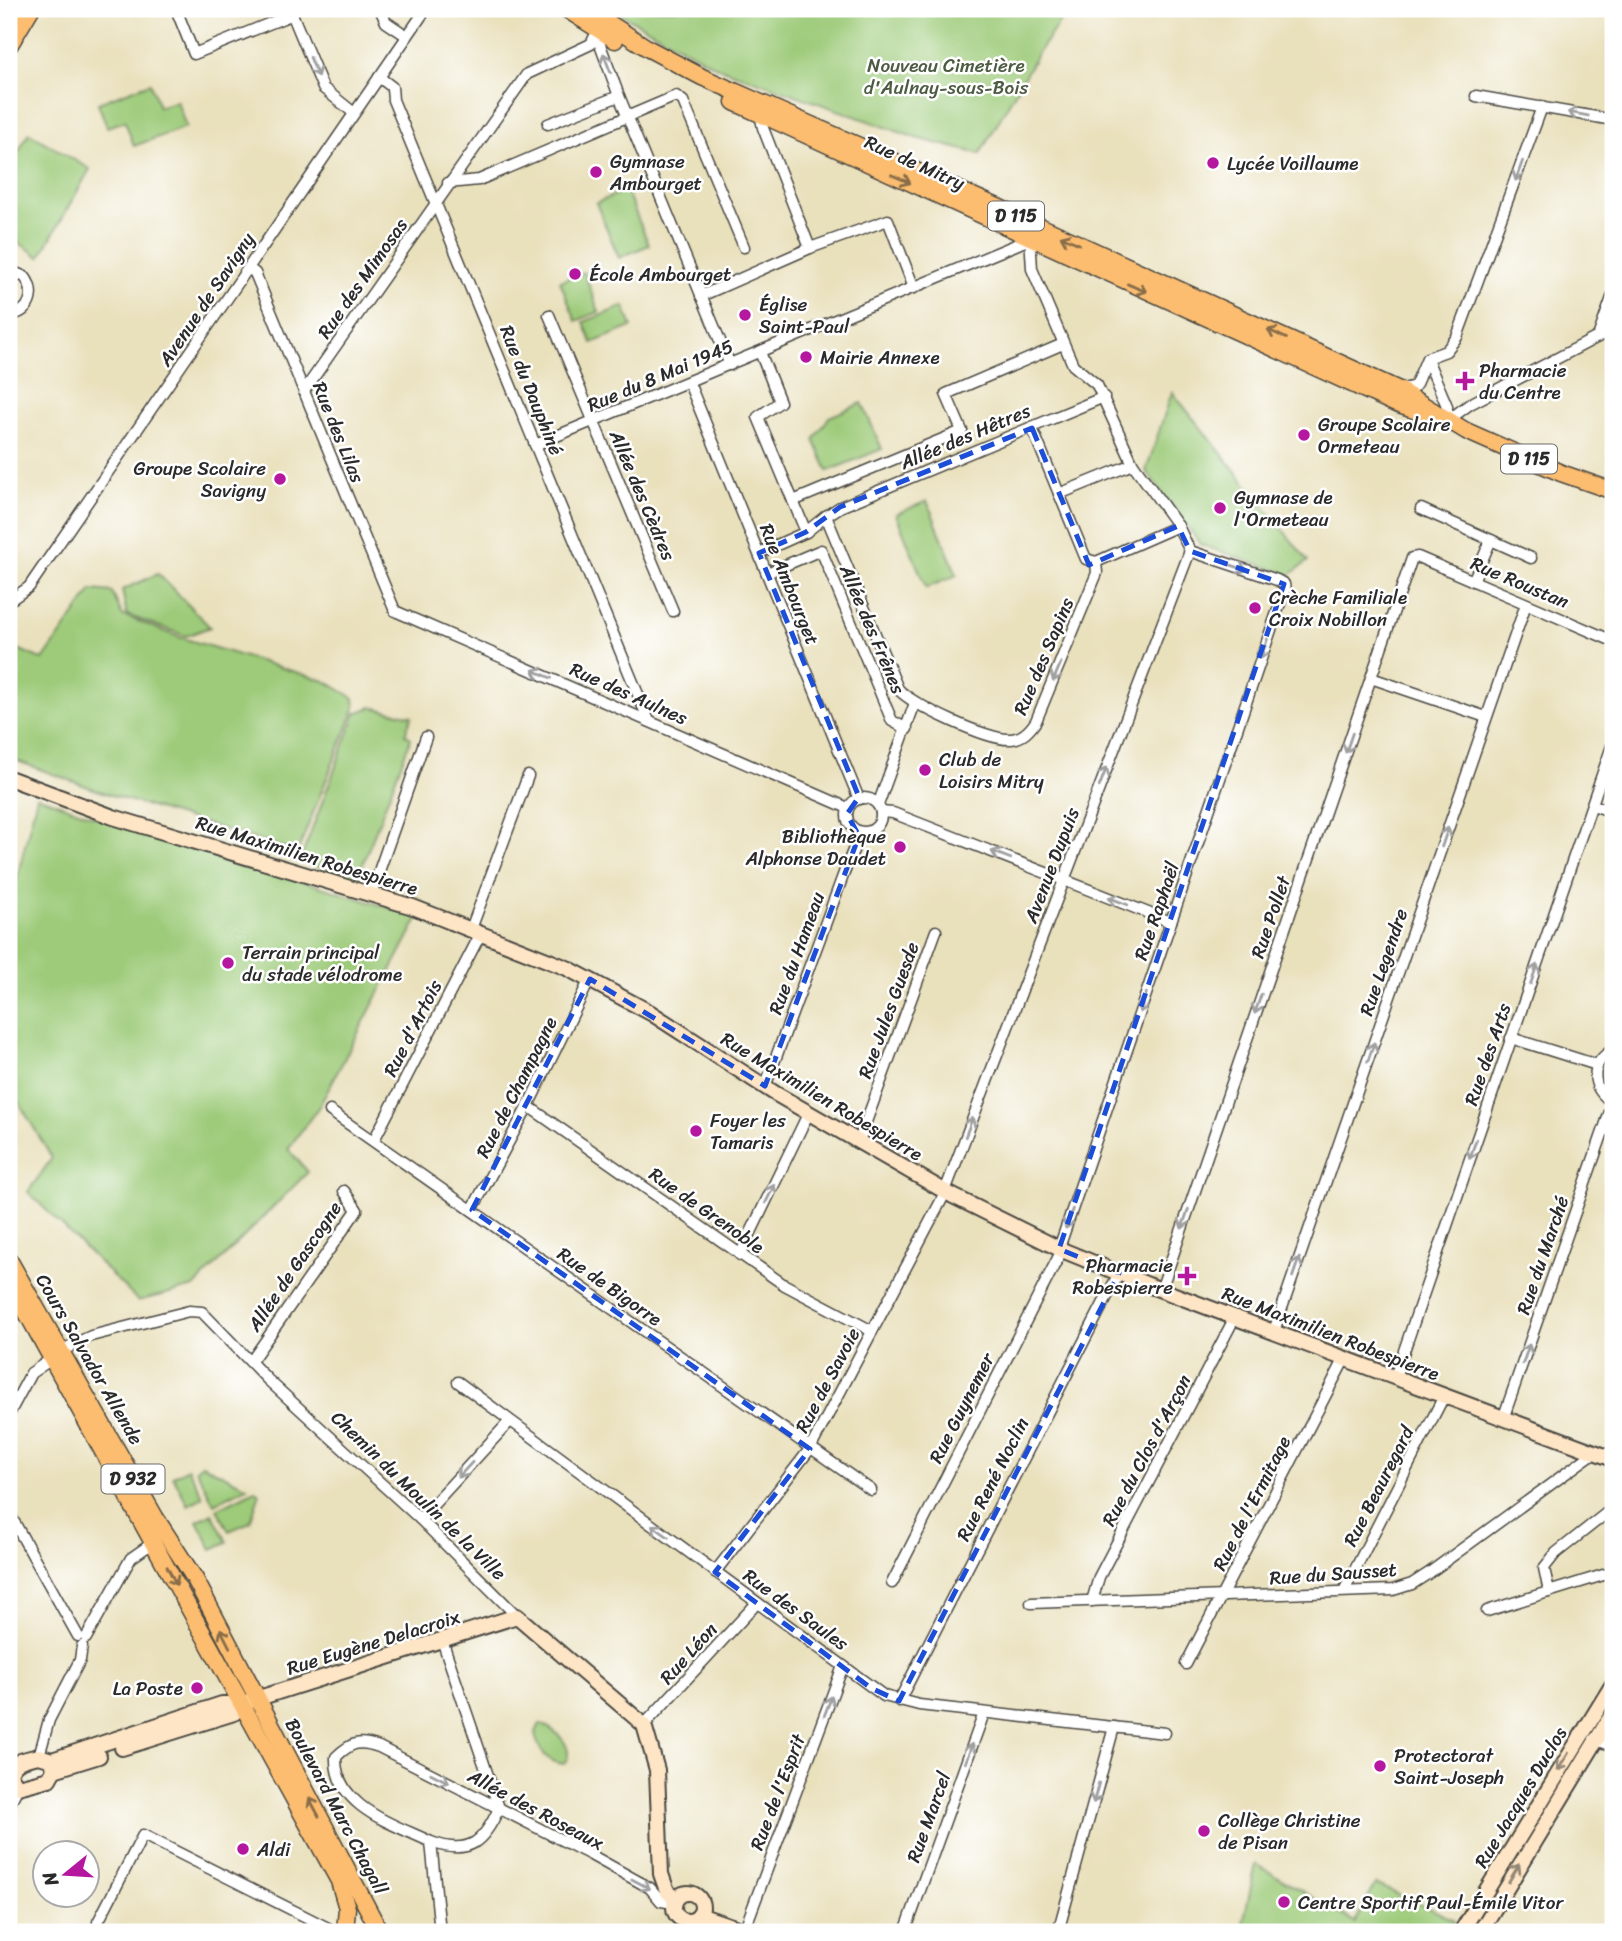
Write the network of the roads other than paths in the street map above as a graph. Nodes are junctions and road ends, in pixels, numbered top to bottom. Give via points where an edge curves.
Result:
1 (31, 9) edge
2 (176, 9) edge
3 (380, 9) edge
4 (426, 9) edge
5 (566, 9) edge
6 (587, 9) edge
7 (291, 12) edge
8 (598, 30) junction
9 (407, 36) junction
10 (9, 46) edge
11 (379, 77) junction
12 (619, 96) junction
13 (1476, 96) dead end
14 (1542, 107) junction
15 (354, 113) junction
16 (761, 114) junction
17 (628, 117) junction
18 (1613, 120) edge
19 (548, 124) dead end
20 (448, 183) junction
21 (435, 203) junction
22 (1031, 231) junction
23 (744, 247) dead end
24 (810, 248) junction
25 (248, 268) junction
26 (9, 270) edge
27 (914, 288) junction
28 (1613, 295) edge
29 (701, 296) junction
30 (549, 315) dead end
31 (9, 316) edge
32 (1613, 329) edge
33 (1598, 337) junction
34 (1063, 344) junction
35 (760, 352) junction
36 (1427, 358) junction
37 (730, 365) junction
38 (689, 383) junction
39 (1436, 383) junction
40 (303, 391) junction
41 (1412, 393) junction
42 (1104, 397) junction
43 (1447, 421) junction
44 (593, 422) junction
45 (1032, 428) junction
46 (535, 445) junction
47 (1133, 464) junction
48 (1613, 491) edge
49 (1059, 494) junction
50 (793, 501) junction
51 (1421, 509) dead end
52 (827, 516) junction
53 (1178, 526) junction
54 (806, 532) junction
55 (1491, 540) junction
56 (1190, 551) junction
57 (759, 553) junction
58 (1413, 556) joint
59 (1531, 558) dead end
60 (1096, 562) junction
61 (767, 573) junction
62 (1473, 581) junction
63 (9, 601) edge
64 (1525, 604) junction
65 (395, 611) joint
66 (673, 611) dead end
67 (1613, 641) edge
68 (1371, 678) junction
69 (915, 703) junction
70 (1486, 717) junction
71 (649, 721) junction
72 (907, 729) junction
73 (426, 737) dead end
74 (1613, 743) edge
75 (528, 776) dead end
76 (9, 778) edge
77 (859, 799) junction
78 (1593, 805) junction
79 (848, 808) junction
80 (880, 808) junction
81 (1613, 812) edge
82 (864, 833) junction
83 (1064, 880) junction
84 (371, 894) junction
85 (1171, 922) junction
86 (476, 931) junction
87 (936, 931) dead end
88 (590, 979) junction
89 (1511, 1038) junction
90 (1613, 1050) edge
91 (1597, 1065) junction
92 (765, 1087) junction
93 (1613, 1103) edge
94 (528, 1105) junction
95 (330, 1111) dead end
96 (809, 1112) junction
97 (373, 1140) junction
98 (859, 1141) junction
99 (344, 1191) dead end
100 (945, 1191) junction
101 (472, 1210) junction
102 (1061, 1249) junction
103 (740, 1255) junction
104 (9, 1259) edge
105 (1119, 1273) junction
106 (9, 1280) edge
107 (1161, 1290) junction
108 (1235, 1317) junction
109 (873, 1331) junction
110 (1274, 1332) junction
111 (58, 1356) junction
112 (1345, 1358) junction
113 (252, 1360) junction
114 (1395, 1377) junction
115 (458, 1382) dead end
116 (1444, 1396) junction
117 (9, 1413) edge
118 (1503, 1419) junction
119 (510, 1421) junction
120 (810, 1449) junction
121 (1608, 1453) edge
122 (871, 1490) dead end
123 (1613, 1508) edge
124 (9, 1513) edge
125 (420, 1519) junction
126 (154, 1542) junction
127 (715, 1572) junction
128 (1613, 1572) edge
129 (892, 1583) dead end
130 (1344, 1591) junction
131 (1549, 1592) junction
132 (1222, 1597) junction
133 (1092, 1601) junction
134 (757, 1603) junction
135 (1031, 1603) dead end
136 (1487, 1611) dead end
137 (517, 1616) junction
138 (82, 1640) junction
139 (442, 1640) junction
140 (1186, 1664) dead end
141 (843, 1666) junction
142 (1613, 1684) edge
143 (256, 1699) junction
144 (899, 1701) junction
145 (240, 1704) junction
146 (984, 1713) junction
147 (1613, 1713) edge
148 (644, 1725) junction
149 (1114, 1727) junction
150 (1165, 1733) dead end
151 (1580, 1733) junction
152 (1595, 1740) junction
153 (1613, 1746) edge
154 (14, 1758) edge
155 (49, 1762) junction
156 (18, 1787) junction
157 (9, 1805) edge
158 (499, 1808) junction
159 (431, 1842) junction
160 (686, 1910) edge
161 (747, 1931) edge
162 (106, 1932) edge
163 (336, 1932) edge
164 (345, 1932) edge
165 (380, 1932) edge
166 (440, 1932) edge
167 (673, 1932) edge
168 (905, 1932) edge
169 (1058, 1932) edge
170 (1461, 1932) edge
171 (1480, 1932) edge

1 - 10 main road
2 - 7 street via 194,54
3 - 9 street via 386,22
4 - 9 street, Avenue de Savigny
5 - 8 main road, Rue de Mitry / D 115
6 - 22 main road, Rue de Mitry / D 115 via 702,77
7 -> 15 street via 323,89
12 -> 8 street
8 - 16 main road, Rue de Mitry / D 115 via 691,82
8 - 20 street, Rue des Mimosas via 591,44 527,74
9 - 11 street, Avenue de Savigny
11 - 15 street, Avenue de Savigny
11 - 21 street, Rue du Dauphiné via 392,87 393,100
12 - 17 street
12 - 19 street
13 - 14 street
18 -> 14 street
14 -> 36 street via 1457,337 1446,351
15 - 25 street, Avenue de Savigny
16 -> 22 main road, Rue de Mitry / D 115
16 - 24 street via 762,128
17 - 20 street via 479,180
17 - 23 street via 676,96 683,100
17 - 29 street
20 - 21 street, Rue des Mimosas
21 - 40 street, Rue des Mimosas
21 - 46 street, Rue du Dauphiné
22 - 27 street, Rue du 8 Mai 1945
22 - 34 street via 1032,269
41 -> 22 main road, Rue de Mitry / D 115
22 -> 41 main road, Rue de Mitry / D 115
24 - 27 street via 888,220
24 - 29 street
25 - 40 street, Rue des Lilas via 255,274
25 - 63 street, Avenue de Savigny via 29,587
26 - 31 street via 25,276 32,291 28,306
27 - 35 street, Rue du 8 Mai 1945
28 - 33 street
29 - 37 street
30 - 44 street, Allée des Cèdres
32 - 33 street
33 - 43 street via 1470,404
34 - 42 street via 1073,365 1094,381
34 - 50 street via 946,394 962,432
35 - 37 street, Rue du 8 Mai 1945
35 - 50 street via 780,402 758,417
36 - 39 street
36 - 41 street
37 - 38 street, Rue du 8 Mai 1945
38 - 44 street, Rue du 8 Mai 1945
38 - 57 street, Rue Ambourget
39 - 41 street via 1424,377
39 - 43 street via 1447,406
40 - 65 street, Rue des Lilas
41 - 43 main road, Rue de Mitry / D 115
42 - 45 street, Allée des Hêtres
42 - 47 street
43 - 48 main road, Rue de Mitry / D 115
44 - 46 street, Rue du 8 Mai 1945
44 - 66 street, Allée des Cèdres
45 - 49 street
45 - 52 street, Allée des Hêtres
46 - 71 street, Rue du Dauphiné
47 - 49 street
47 - 53 street
49 - 60 street via 1086,559
50 - 54 street
51 - 55 street
52 - 54 street, Allée des Hêtres
52 - 69 street via 898,689
53 - 56 street
53 - 60 street
54 - 57 street, Allée des Hêtres
55 - 59 street
55 - 62 street
83 -> 56 street, Avenue Dupuis
56 -> 85 street, Rue Raphaël via 1284,584
57 - 61 street, Rue Ambourget
58 - 62 street, Rue Roustan
58 - 68 street, Rue Pollet
60 -> 69 street, Rue des Sapins via 1097,573 1080,617 1036,721 1024,734 999,739
61 - 72 street, Allée des Frênes via 821,550 892,721
61 - 77 street, Rue Ambourget
62 - 64 street, Rue Roustan
64 - 67 street, Rue Roustan
64 - 70 street, Rue Legendre
71 -> 65 street, Rue des Aulnes
68 - 70 street
68 -> 107 street, Rue Pollet
69 - 72 street
110 -> 70 street, Rue Legendre
71 - 79 street, Rue des Aulnes
72 - 80 street
73 - 84 street
74 - 78 street, Rue des Arts
75 - 86 street, Rue d'Artois
76 - 84 street, Rue Maximilien Robespierre via 113,817
77 - 79 street
77 - 80 street via 870,799
78 - 81 street
89 -> 78 street, Rue des Arts
79 - 82 street via 850,825
80 - 82 street via 878,827
83 -> 80 street
82 - 92 street, Rue du Hameau
85 -> 83 street
100 -> 83 street, Avenue Dupuis
84 - 86 street, Rue Maximilien Robespierre
85 -> 102 street, Rue Raphaël
86 - 88 street, Rue Maximilien Robespierre
86 - 97 street, Rue d'Artois
87 - 98 street, Rue Jules Guesde
88 - 92 street, Rue Maximilien Robespierre
88 - 94 street, Rue de Champagne
89 - 91 street
89 -> 114 street, Rue des Arts
90 - 91 street
91 - 93 street via 1595,1083
92 - 96 street, Rue Maximilien Robespierre
118 -> 93 street, Rue du Marché
94 - 101 street, Rue de Champagne
94 - 103 street, Rue de Grenoble
95 - 97 street, Rue de Bigorre
96 - 98 street, Rue Maximilien Robespierre
103 -> 96 street
97 - 101 street, Rue de Bigorre
98 - 100 street, Rue Maximilien Robespierre
99 - 113 street, Allée de Gascogne via 357,1209
100 - 102 street, Rue Maximilien Robespierre
100 - 109 street, Rue de Savoie
101 - 120 street, Rue de Bigorre
102 - 105 street, Rue Maximilien Robespierre
102 - 129 street, Rue Guynemer
103 - 109 street, Rue de Grenoble via 783,1284
104 - 111 main road, Cours Salvador Allende / D 932
105 - 107 street, Rue Maximilien Robespierre
105 - 144 street, Rue René Noclin
106 - 111 main road, Cours Salvador Allende / D 932
107 - 108 street, Rue Maximilien Robespierre
108 - 110 street, Rue Maximilien Robespierre
108 - 133 street, Rue du Clos d'Arçon via 1099,1577
109 - 120 street, Rue de Savoie
110 - 112 street, Rue Maximilien Robespierre
111 - 113 street, Chemin du Moulin de la Ville via 91,1336 189,1311 208,1315
111 - 117 street, Chemin du Moulin de la Ville via 31,1373
111 - 126 main road, Cours Salvador Allende / D 932
143 -> 111 main road, Cours Salvador Allende / D 932 via 195,1579
112 - 114 street, Rue Maximilien Robespierre
112 - 132 street, Rue de l'Ermitage
113 - 125 street, Chemin du Moulin de la Ville via 268,1380
114 - 116 street, Rue Maximilien Robespierre
115 - 119 street, Rue des Saules
116 - 118 street, Rue Maximilien Robespierre
116 - 130 street, Rue Beauregard
118 - 121 street, Rue Maximilien Robespierre
119 -> 125 street
127 -> 119 street, Rue des Saules
120 - 122 street, Rue de Bigorre
120 - 127 street, Rue de Savoie
121 - 130 street, Rue du Sausset via 1412,1584 1393,1590
123 - 131 street via 1544,1568
124 - 138 street
125 - 137 street, Chemin du Moulin de la Ville
126 - 138 street via 131,1558
126 -> 145 main road, Cours Salvador Allende / D 932
127 - 134 street, Rue des Saules
128 - 131 street
130 - 132 street, Rue du Sausset
131 - 136 street
132 - 133 street, Rue du Sausset
132 - 140 street, Rue de l'Ermitage
133 - 135 street, Rue du Sausset
134 - 141 street, Rue des Saules
134 - 148 street, Rue Léon
137 - 139 street, Rue Eugène Delacroix
137 - 148 street, Chemin du Moulin de la Ville
138 - 155 street via 80,1660 49,1720
139 - 143 street, Rue Eugène Delacroix
139 - 158 street
141 - 144 street, Rue des Saules via 871,1688
161 -> 141 street, Rue de l'Esprit
142 - 151 street, Rue Jacques Duclos
143 - 145 street, Rue Eugène Delacroix
165 -> 143 main road, Boulevard Marc Chagall / D 932
144 - 146 street, Rue des Saules
145 - 155 street, Rue Eugène Delacroix via 222,1704
145 - 164 main road, D 932 via 339,1881 347,1908
146 - 149 street, Rue des Saules
168 -> 146 street, Rue Marcel
147 - 152 street, Rue Jacques Duclos
148 - 160 street via 657,1770 661,1845
149 - 150 street, Rue des Saules
149 -> 169 street
151 - 152 street
151 -> 170 street, Rue Jacques Duclos
152 - 153 street
171 -> 152 street, Rue Jacques Duclos
154 - 155 street
154 - 156 street via 10,1776
155 - 156 street via 49,1779
156 - 157 street
158 - 159 street via 483,1837 469,1846 448,1848
159 -> 158 street, Allée des Roseaux via 357,1805 336,1769 336,1757 354,1743 379,1747
158 -> 160 street, Allée des Roseaux via 650,1888 661,1901
159 - 166 street
160 - 161 street
160 - 167 street
162 - 163 street via 98,1922 143,1835

